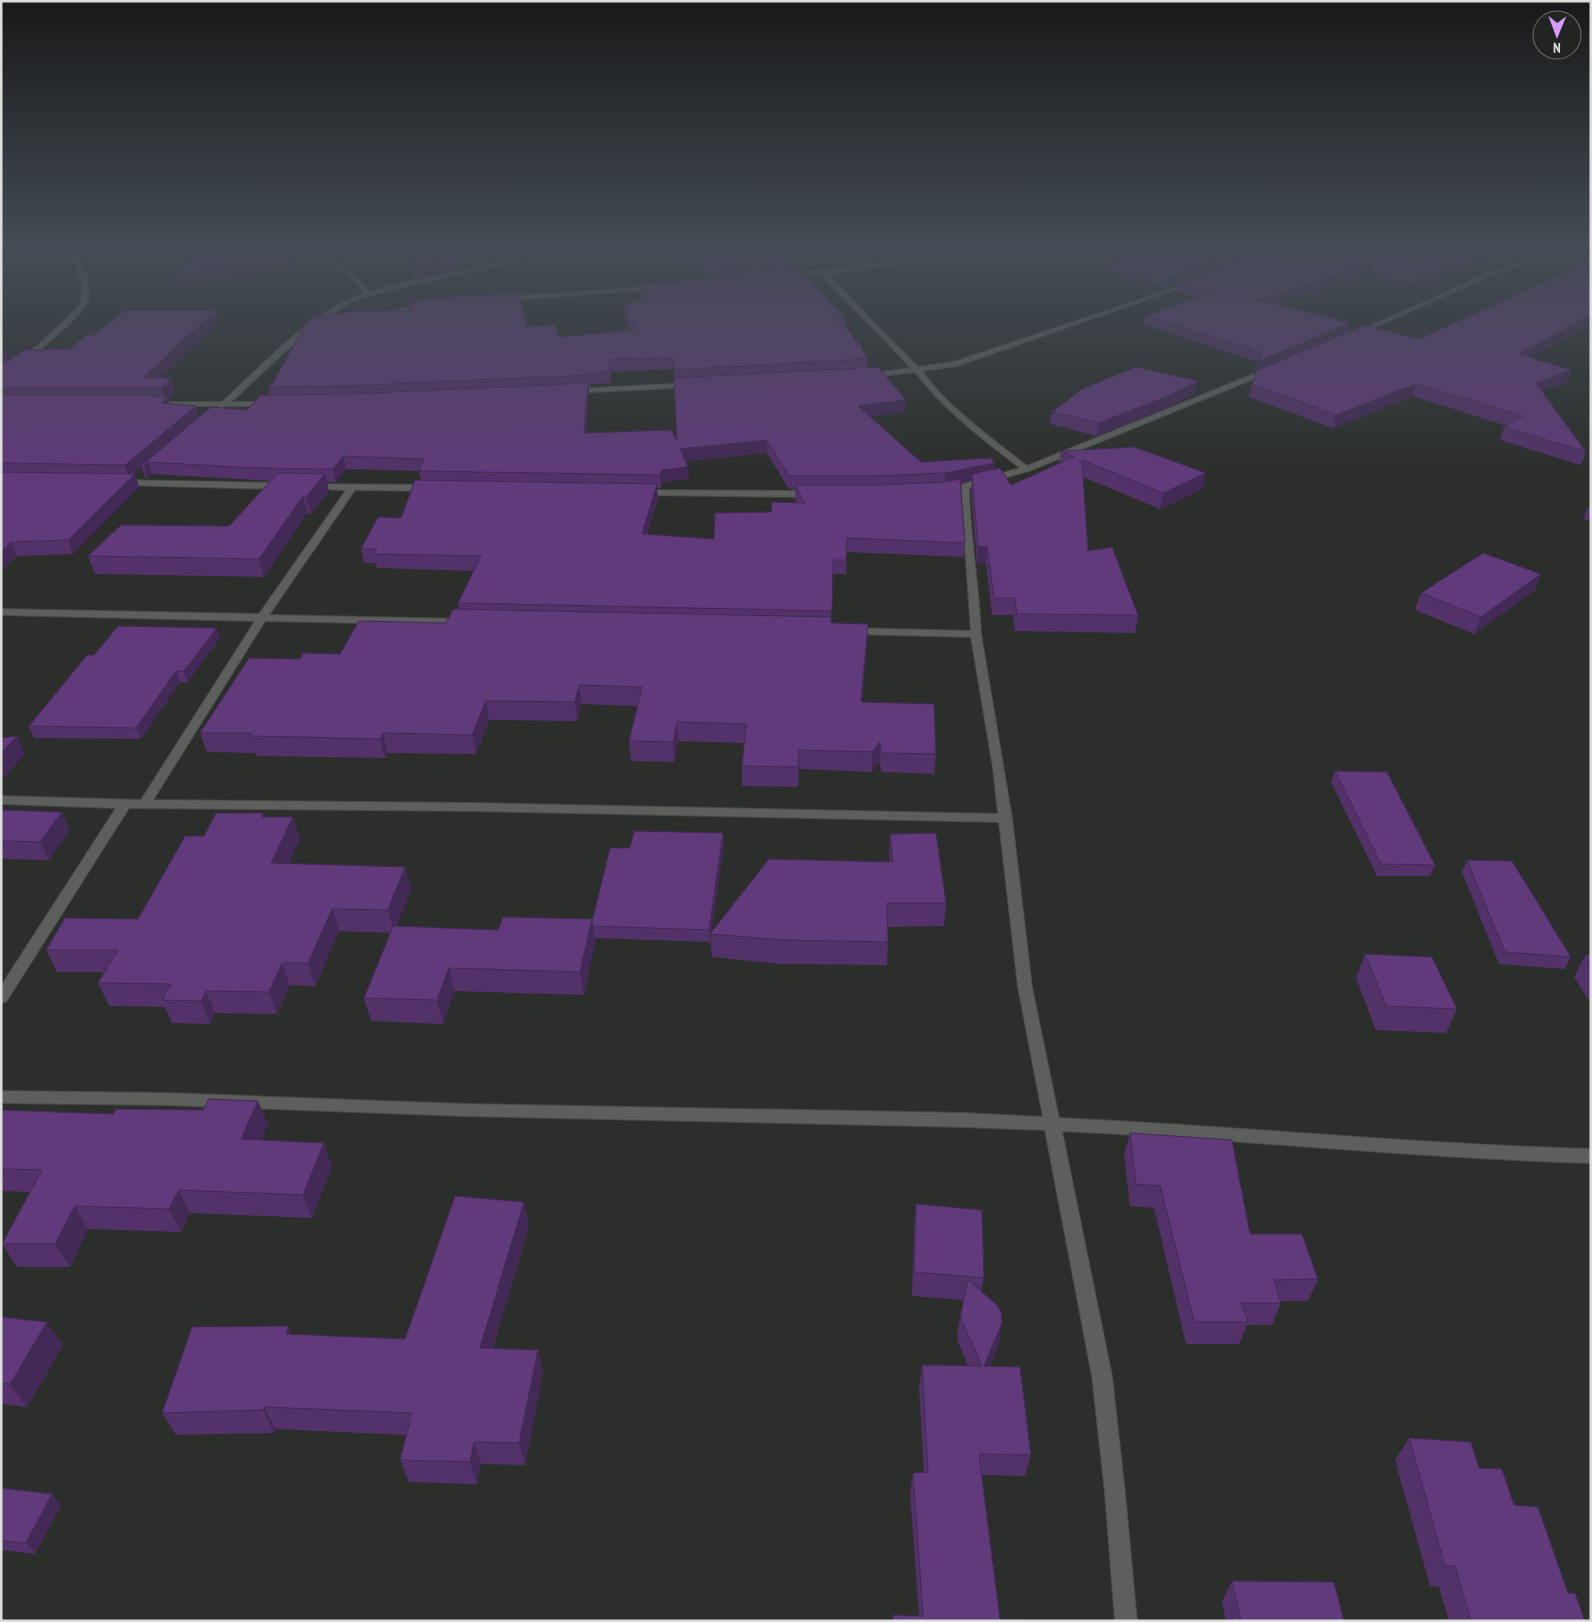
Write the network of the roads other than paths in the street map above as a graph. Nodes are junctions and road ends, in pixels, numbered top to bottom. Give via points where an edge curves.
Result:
1 (61, 326) edge
2 (310, 326) edge
3 (874, 326) edge
4 (1066, 326) edge
5 (1375, 326) edge
6 (1350, 337) edge
7 (1280, 367) edge
8 (918, 371) junction
9 (863, 376) edge
10 (1, 377) edge
11 (699, 385) edge
12 (564, 392) edge
13 (146, 404) edge
14 (224, 404) junction
15 (277, 404) edge
16 (212, 414) edge
17 (1026, 470) junction
18 (113, 483) edge
19 (354, 487) junction
20 (439, 488) edge
21 (966, 488) junction
22 (936, 491) edge
23 (629, 493) edge
24 (818, 494) edge
25 (1, 612) edge
26 (262, 617) junction
27 (479, 622) edge
28 (837, 631) edge
29 (976, 634) junction
30 (1, 800) edge
31 (125, 804) junction
32 (145, 804) junction
33 (1006, 818) junction
34 (1, 998) edge
35 (1, 1097) edge
36 (1052, 1124) junction
37 (1591, 1156) edge
38 (1126, 1621) edge

1 - 10 street
2 - 14 street
3 - 8 street
4 - 8 street via 962,362
5 - 6 street
7 - 17 street
8 - 9 street
8 - 17 street via 955,413
11 - 12 street
13 - 14 street
14 - 15 street
14 - 16 street
17 - 21 street
18 - 19 street
19 - 20 street
19 - 26 street
21 - 22 street
21 - 29 street
23 - 24 street
25 - 26 street
26 - 27 street
26 - 32 street
28 - 29 street
29 - 33 street
30 - 31 street
31 - 32 street
31 - 34 street
32 - 33 street
33 - 36 street via 1025,987
35 - 36 street
36 - 37 street via 1159,1128 1515,1154
36 - 38 street via 1102,1376

